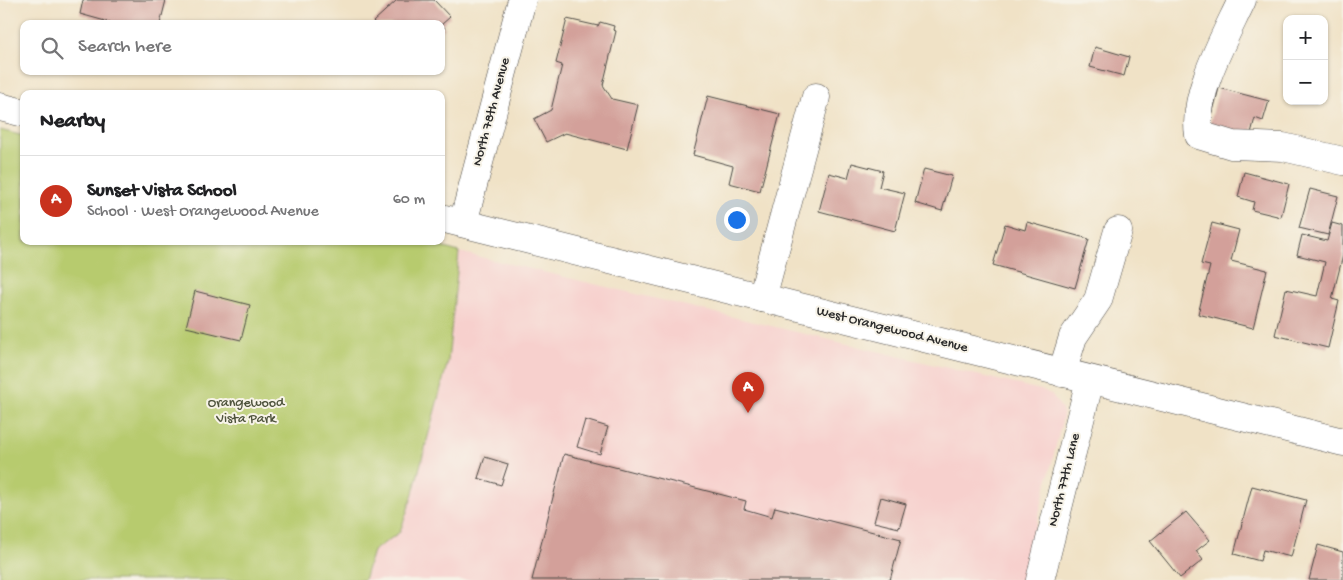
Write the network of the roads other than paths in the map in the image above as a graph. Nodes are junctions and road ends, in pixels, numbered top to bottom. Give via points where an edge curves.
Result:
1 (522, 0) edge
2 (1242, 0) edge
3 (816, 97) dead end
4 (0, 106) edge
5 (20, 112) edge
6 (1343, 161) edge
7 (452, 221) edge
8 (1118, 231) dead end
9 (762, 298) junction
10 (1062, 373) junction
11 (1090, 380) junction
12 (1343, 442) edge
13 (1040, 580) edge

1 - 7 street, North 78th Avenue
2 - 6 street via 1203,87 1197,122 1199,135 1232,145 1283,147
3 - 9 street
4 - 5 street
7 - 9 street, West Orangewood Avenue
8 - 10 street via 1098,300 1074,337
9 - 10 street, West Orangewood Avenue
10 - 11 street, West Orangewood Avenue
11 - 12 street, West Orangewood Avenue
11 - 13 street, North 77th Lane

